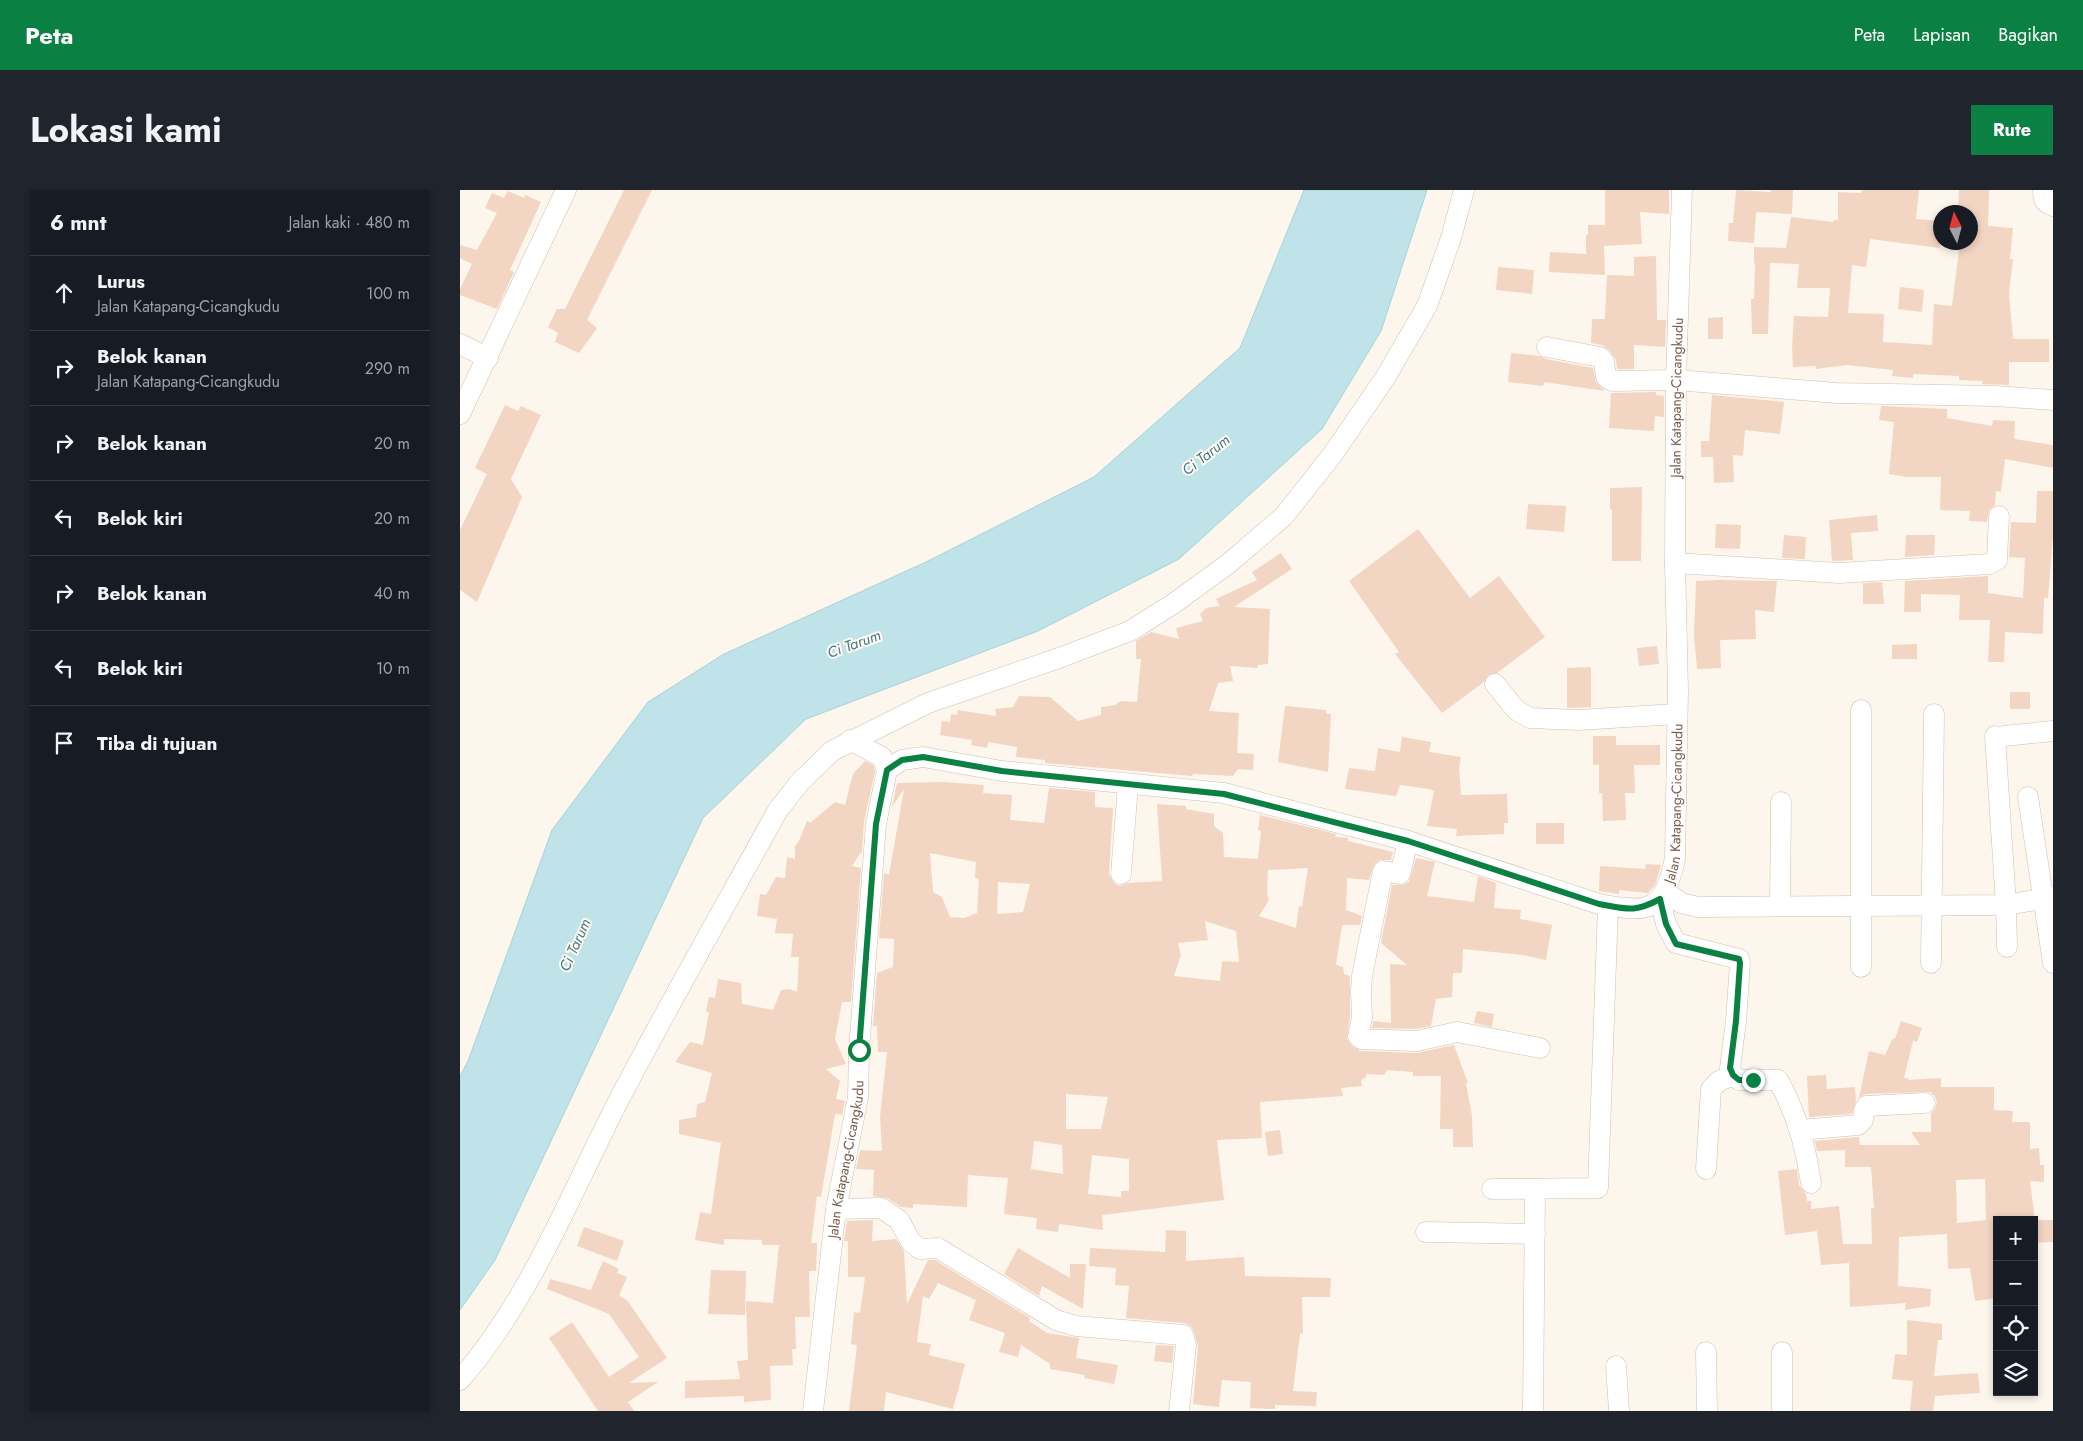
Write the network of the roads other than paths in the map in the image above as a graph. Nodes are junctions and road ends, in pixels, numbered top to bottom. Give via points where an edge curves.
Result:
1 (565, 190) edge
2 (1464, 190) edge
3 (1682, 190) edge
4 (2043, 190) edge
5 (2053, 206) edge
6 (460, 344) edge
7 (1547, 347) dead end
8 (488, 358) junction
9 (1676, 380) junction
10 (2053, 400) edge
11 (460, 414) edge
12 (1999, 516) dead end
13 (1675, 563) junction
14 (1495, 684) dead end
15 (1861, 710) dead end
16 (1676, 714) junction
17 (1934, 714) dead end
18 (2053, 731) edge
19 (850, 740) junction
20 (887, 770) junction
21 (1128, 785) junction
22 (2028, 797) dead end
23 (1781, 802) dead end
24 (1408, 841) junction
25 (1121, 874) dead end
26 (1663, 895) junction
27 (2048, 898) edge
28 (2006, 905) junction
29 (1608, 906) junction
30 (1780, 906) junction
31 (1862, 906) junction
32 (1931, 906) junction
33 (2007, 947) dead end
34 (1930, 963) dead end
35 (2053, 963) edge
36 (1861, 967) dead end
37 (1540, 1048) dead end
38 (1733, 1075) junction
39 (1925, 1103) dead end
40 (1800, 1130) junction
41 (1706, 1169) dead end
42 (1811, 1183) dead end
43 (1492, 1189) dead end
44 (1536, 1189) junction
45 (836, 1209) junction
46 (1426, 1232) dead end
47 (1535, 1234) junction
48 (1706, 1352) dead end
49 (1782, 1352) dead end
50 (1616, 1366) dead end
51 (460, 1380) edge
52 (813, 1411) edge
53 (1179, 1411) edge
54 (1533, 1411) edge
55 (1619, 1411) edge
56 (1707, 1411) edge
57 (1782, 1411) edge

1 - 8 street
2 - 19 street via 1427,306 1338,447 1284,516 1228,564 1130,631 928,703
3 - 9 street, Jalan Katapang-Cicangkudu
4 - 5 street via 2043,198
6 - 8 street
7 - 9 street via 1600,357 1606,377 1612,381
8 - 11 street
9 - 10 street via 1837,393
9 - 13 street, Jalan Katapang-Cicangkudu
12 - 13 street via 1997,560 1990,564 1839,573
13 - 16 street, Jalan Katapang-Cicangkudu
14 - 16 street via 1516,710 1530,718 1578,720
15 - 31 street
16 - 26 street, Jalan Katapang-Cicangkudu via 1675,859
17 - 32 street
18 - 28 street via 2000,736
19 - 20 street via 882,756
19 - 51 street via 818,763 778,810 623,1092 510,1314
20 - 21 street, Jalan Katapang-Cicangkudu via 902,760 923,757 1002,771
20 - 45 street, Jalan Katapang-Cicangkudu via 876,824 858,1097
21 - 24 street, Jalan Katapang-Cicangkudu via 1224,794
21 - 25 street
22 - 27 street
23 - 30 street
24 - 29 street, Jalan Katapang-Cicangkudu
24 - 37 street via 1400,874 1383,870 1362,976 1362,1018 1358,1036 1361,1039 1417,1041 1457,1032
26 - 29 street, Jalan Katapang-Cicangkudu via 1643,908
26 - 30 street via 1698,907
26 - 38 street via 1666,924 1676,944 1739,959 1730,1068
27 - 28 street
27 - 35 street
28 - 32 street
28 - 33 street
29 - 44 street via 1598,1188
30 - 31 street
31 - 32 street
31 - 36 street
32 - 34 street
38 - 40 street via 1739,1080 1778,1080
38 - 41 street via 1719,1080 1711,1089
39 - 40 street via 1867,1106 1864,1120 1858,1125
40 - 42 street
43 - 44 street
44 - 47 street
45 - 52 street, Jalan Katapang-Cicangkudu
45 - 53 street via 881,1208 899,1220 911,1242 920,1248 938,1248 1056,1320 1076,1326 1183,1335 1185,1352
46 - 47 street
47 - 54 street
48 - 56 street
49 - 57 street
50 - 55 street

